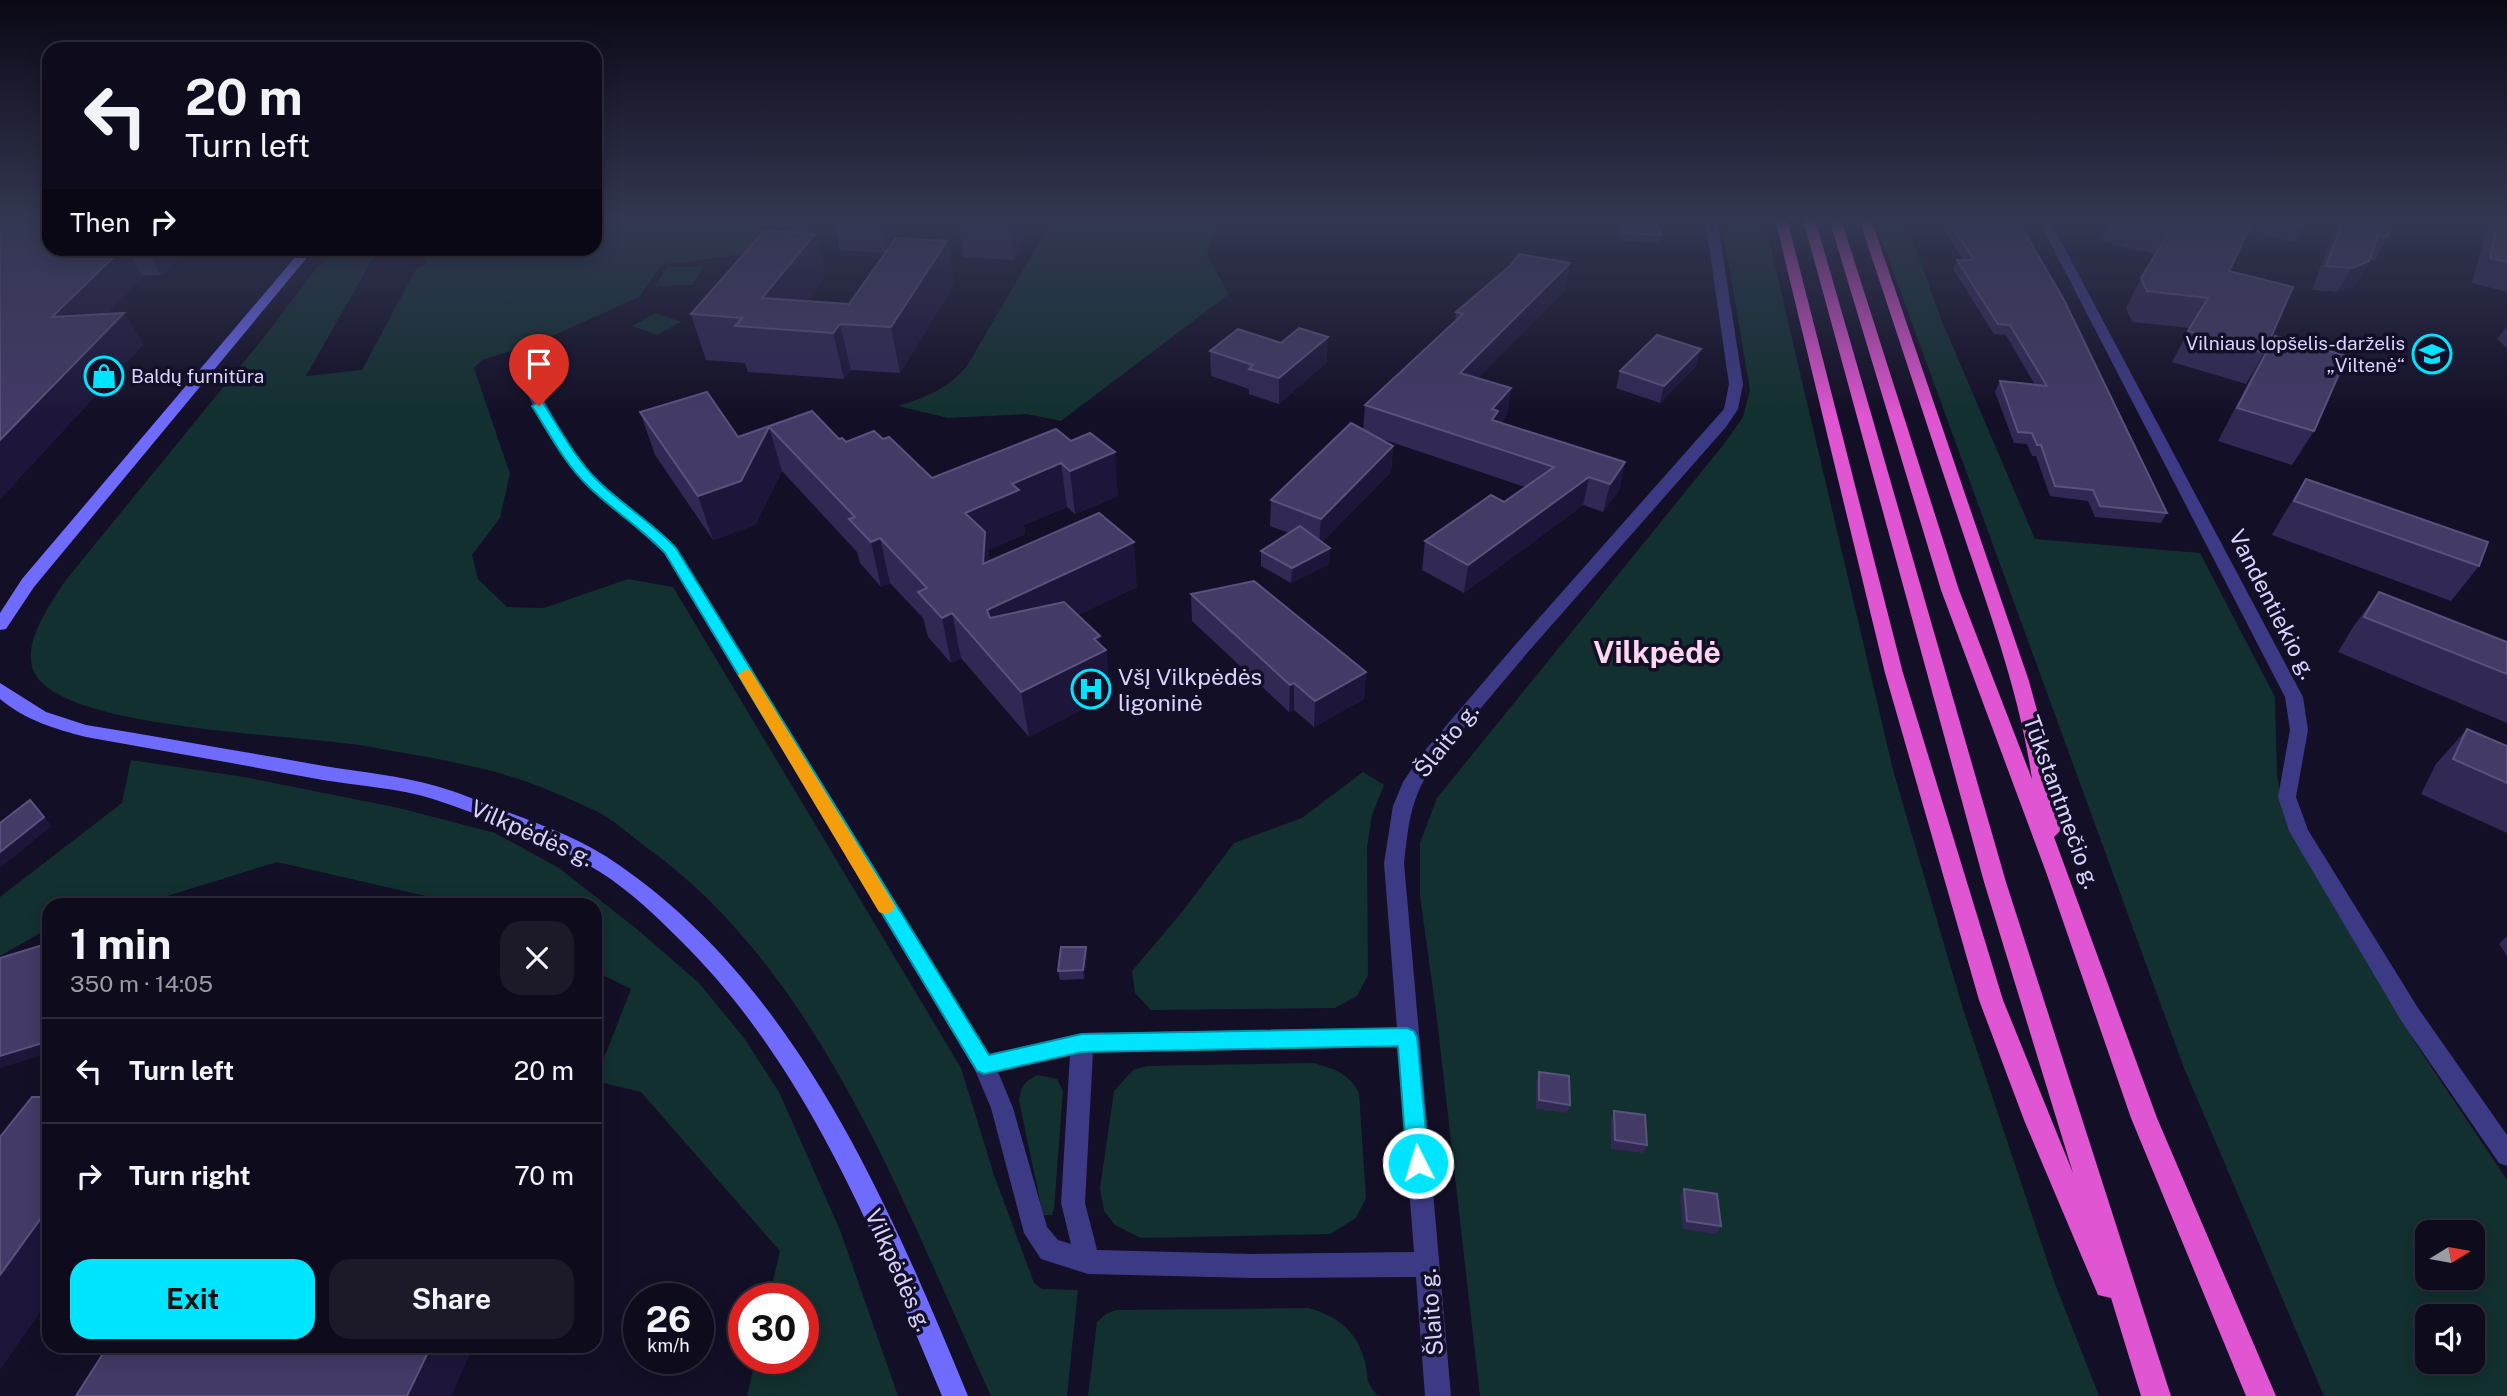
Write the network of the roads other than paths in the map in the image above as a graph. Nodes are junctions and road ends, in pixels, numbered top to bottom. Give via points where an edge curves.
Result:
1 (280, 284) edge
2 (1720, 284) edge
3 (1797, 284) edge
4 (1827, 284) edge
5 (1855, 284) edge
6 (1887, 284) edge
7 (2077, 284) edge
8 (516, 358) dead end
9 (0, 625) edge
10 (0, 689) edge
11 (2057, 872) junction
12 (1407, 1037) junction
13 (1082, 1043) junction
14 (984, 1065) junction
15 (2507, 1155) edge
16 (1088, 1262) junction
17 (1427, 1264) junction
18 (2152, 1388) edge
19 (955, 1396) edge
20 (1438, 1396) edge
21 (2261, 1396) edge

1 - 9 main road via 28,583
2 - 12 street, Šlaito g. via 1736,384 1731,409 1427,760 1402,806 1394,863
3 - 18 highway via 1894,674 1991,1000
4 - 18 highway via 1995,882
5 - 11 highway, Tūkstantmečio g. via 1950,590
6 - 11 highway via 2019,681 2038,751
7 - 15 street, Vandentiekio g. via 2294,697 2300,730 2287,797 2299,831 2410,1015
8 - 14 street via 539,406 592,483 671,551
10 - 19 main road, Vilkpėdės g. via 20,708 86,732 433,792 556,838 609,868 655,902 749,1002 790,1059 849,1161
11 - 21 highway, Tūkstantmečio g. via 2144,1118
12 - 13 street
12 - 17 street, Šlaito g.
13 - 14 street
13 - 16 street via 1073,1203
14 - 16 street via 1002,1108 1036,1233 1050,1250
16 - 17 street
17 - 20 street, Šlaito g.

